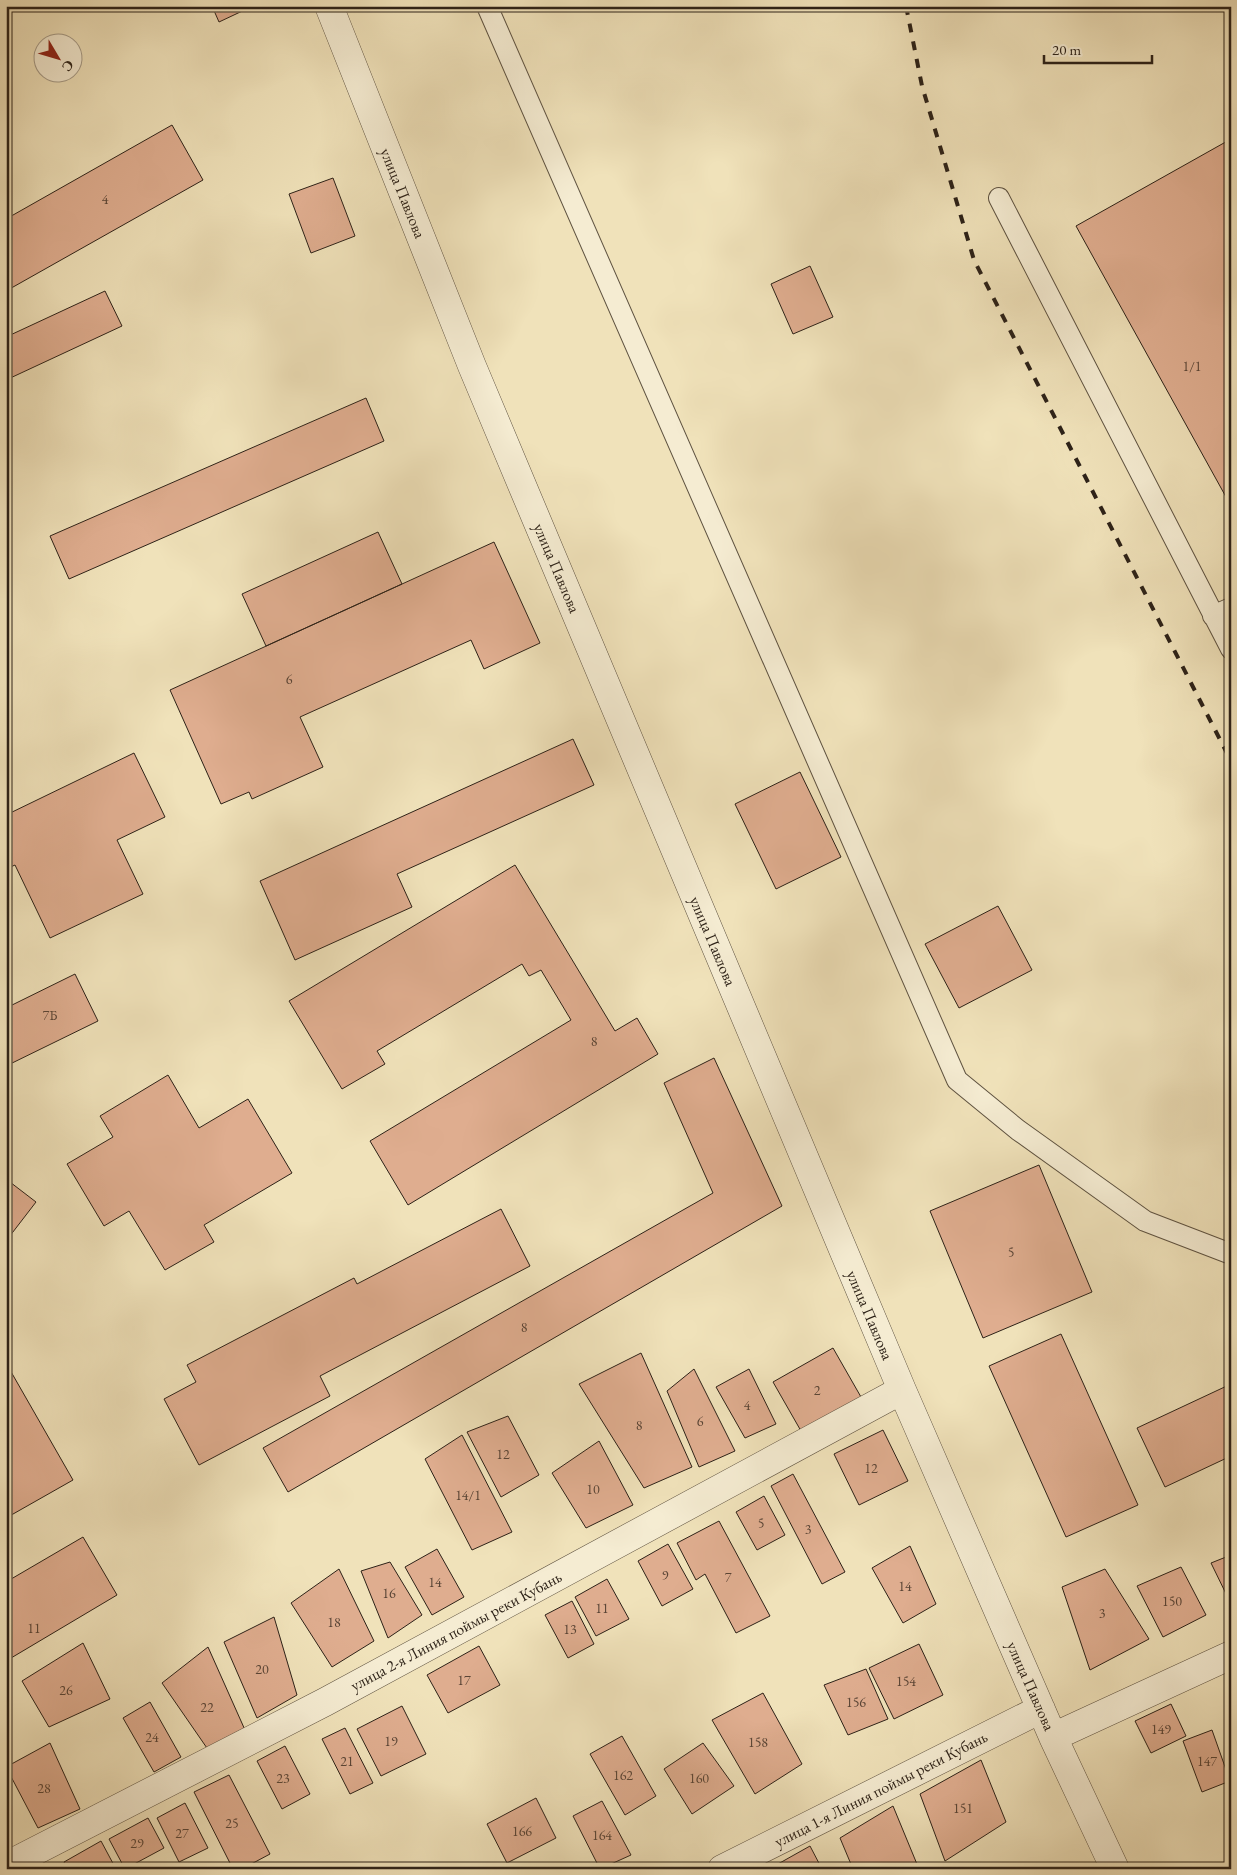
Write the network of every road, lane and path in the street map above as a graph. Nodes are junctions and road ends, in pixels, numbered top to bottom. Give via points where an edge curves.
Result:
1 (329, 6) edge
2 (486, 6) edge
3 (999, 198) dead end
4 (1222, 612) edge
5 (1231, 649) edge
6 (1231, 1254) edge
7 (902, 1390) junction
8 (1231, 1655) edge
9 (1041, 1709) junction
10 (1053, 1737) junction
11 (6, 1866) edge
12 (722, 1869) edge
13 (1115, 1869) edge

1 - 7 street, улица Павлова via 472,366
2 - 6 lane via 957,1080 1018,1130 1145,1221
3 - 4 lane
4 - 5 lane
7 - 9 street, улица Павлова
7 - 11 street, улица 2-я Линия поймы реки Кубань via 325,1702
8 - 10 street
9 - 10 street, улица Павлова
9 - 12 street, улица 1-я Линия поймы реки Кубань
10 - 13 street, улица Павлова

